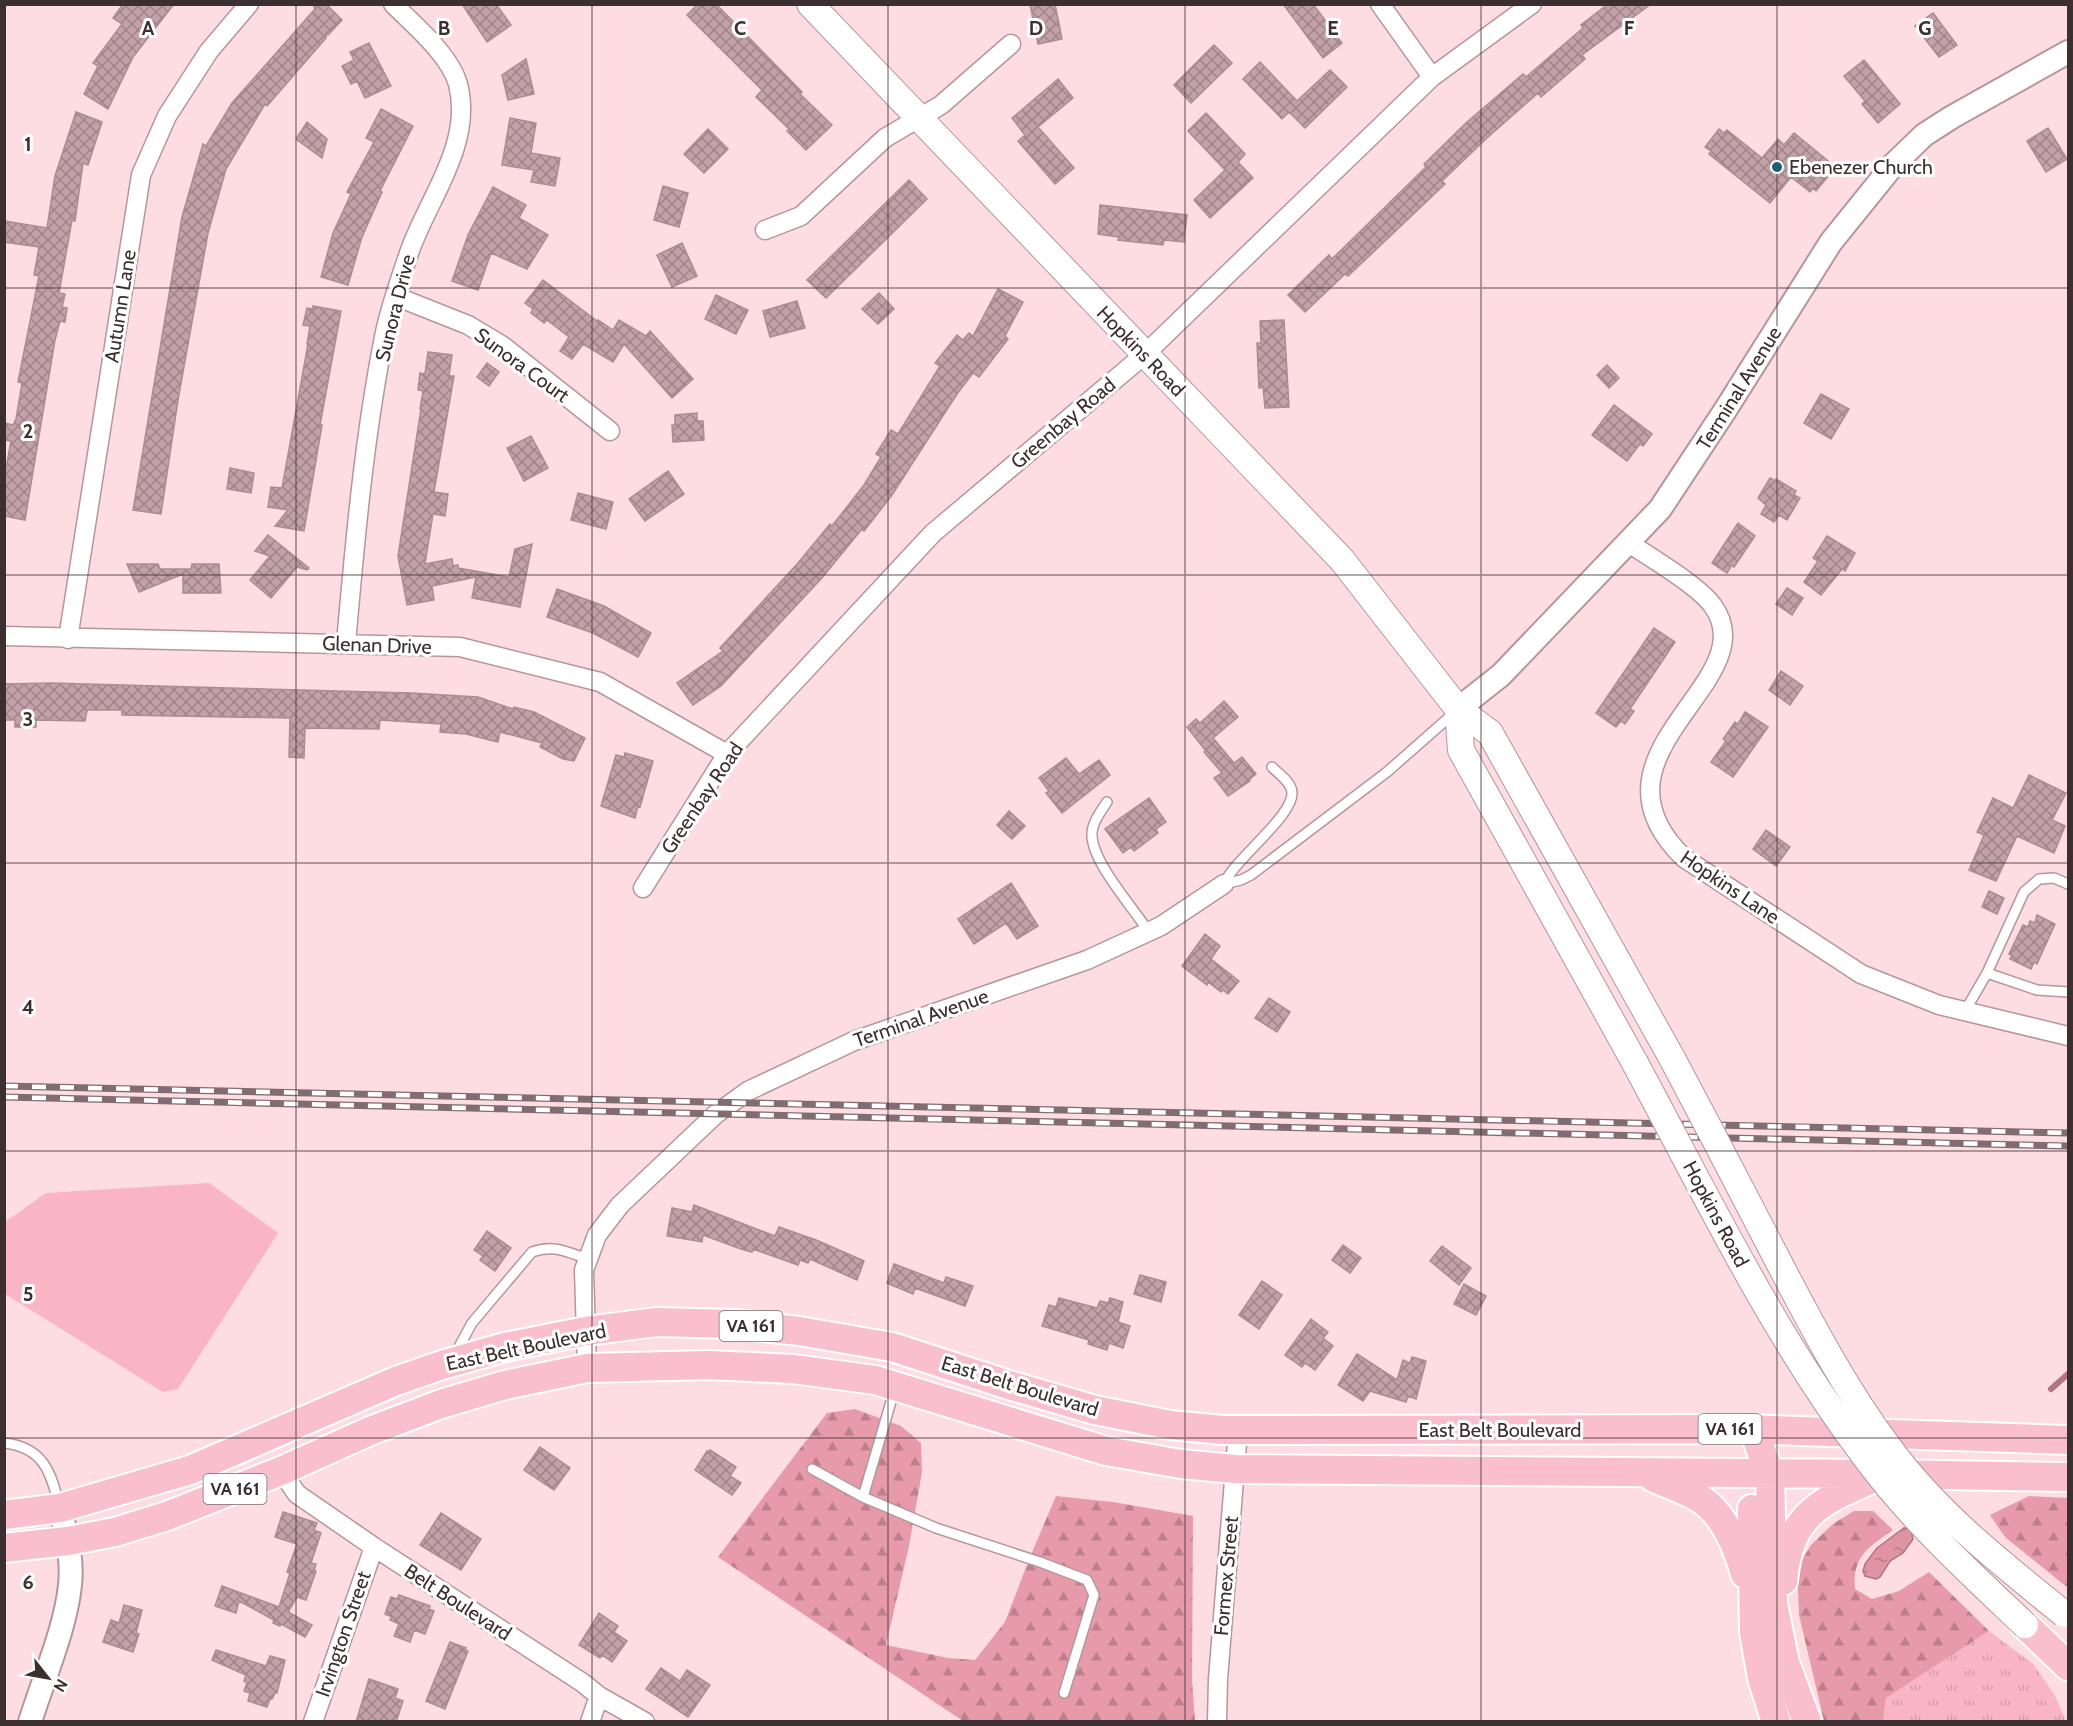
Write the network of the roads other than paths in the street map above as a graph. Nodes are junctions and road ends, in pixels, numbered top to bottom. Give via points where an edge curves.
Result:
1 (249, 4) edge
2 (393, 4) edge
3 (810, 4) edge
4 (1380, 4) edge
5 (1532, 4) edge
6 (1011, 44) dead end
7 (2068, 52) edge
8 (1432, 77) junction
9 (919, 117) junction
10 (765, 230) dead end
11 (395, 296) junction
12 (1144, 355) junction
13 (610, 431) dead end
14 (1629, 543) junction
15 (4, 636) edge
16 (68, 639) junction
17 (346, 643) junction
18 (1458, 710) junction
19 (727, 754) junction
20 (1272, 767) dead end
21 (1107, 802) dead end
22 (1224, 884) junction
23 (2068, 884) edge
24 (643, 888) dead end
25 (1149, 932) junction
26 (1987, 973) junction
27 (2068, 992) edge
28 (1965, 1011) junction
29 (2068, 1036) edge
30 (588, 1260) junction
31 (586, 1331) junction
32 (451, 1362) junction
33 (587, 1368) junction
34 (896, 1386) junction
35 (1754, 1429) junction
36 (1238, 1431) junction
37 (2068, 1440) edge
38 (4, 1443) edge
39 (812, 1469) dead end
40 (1235, 1469) junction
41 (281, 1471) junction
42 (1641, 1473) junction
43 (1760, 1474) junction
44 (1885, 1474) junction
45 (2068, 1478) edge
46 (863, 1497) junction
47 (60, 1508) junction
48 (4, 1515) edge
49 (68, 1541) junction
50 (374, 1547) junction
51 (4, 1548) edge
52 (1752, 1609) junction
53 (2066, 1616) edge
54 (2025, 1625) junction
55 (1779, 1630) junction
56 (2068, 1655) edge
57 (2068, 1666) edge
58 (1064, 1693) dead end
59 (599, 1696) junction
60 (30, 1722) edge
61 (313, 1722) edge
62 (590, 1722) edge
63 (645, 1722) edge
64 (1217, 1722) edge
65 (1776, 1722) edge
66 (1807, 1722) edge

1 - 16 street, Autumn Lane via 209,51 167,116 141,175
2 - 11 street, Sunora Drive via 439,50 458,84 461,115 456,147 413,240
3 - 9 main road, Hopkins Road
4 - 8 street
5 - 8 street, Greenbay Road
6 - 9 street via 948,99
7 - 14 street, Terminal Avenue via 1924,135 1894,164 1831,242 1660,510
8 - 12 street, Greenbay Road
9 - 10 street via 885,138 801,216
9 - 12 main road, Hopkins Road
11 - 13 street, Sunora Court via 468,325 503,346
11 - 17 street, Sunora Drive via 384,336 358,500
12 - 18 main road, Hopkins Road via 1342,560
12 - 19 street, Greenbay Road via 933,533
14 - 18 street, Terminal Avenue via 1501,675
14 - 28 street, Hopkins Lane via 1701,593 1722,622 1724,642 1715,666 1651,771 1651,809 1669,844 1684,858 1861,974 1939,1005
15 - 16 street, Glenan Drive
16 - 17 street, Glenan Drive
17 - 19 street, Glenan Drive via 460,647 600,682
18 - 22 lane, Terminal Avenue via 1387,772 1251,875
18 - 53 main road, Hopkins Road, bridge via 1490,733 1673,1060 1810,1322 1853,1395 1925,1491 1997,1560
18 - 54 main road, Hopkins Road, bridge via 1461,750 1776,1325 1866,1459 1913,1516
19 - 24 street, Greenbay Road
20 - 22 lane via 1292,789 1291,801 1230,871
21 - 25 lane via 1092,835 1099,858
22 - 25 street, Terminal Avenue
23 - 26 lane via 2054,878 2039,879 2024,892
25 - 30 street, Terminal Avenue via 1087,960 854,1041 748,1091 716,1114 620,1205 597,1235
26 - 27 lane via 2037,990
26 - 28 lane
28 - 29 street, Hopkins Lane
30 - 31 street, Terminal Avenue via 584,1270
30 - 32 lane via 556,1248 532,1252 472,1323
31 - 32 main road, East Belt Boulevard / VA 161
31 - 33 street, Terminal Avenue
31 - 36 main road, East Belt Boulevard / VA 161 via 657,1322 799,1331 892,1347 1095,1410 1170,1425
32 - 47 main road, East Belt Boulevard / VA 161 via 396,1381 189,1470
33 - 34 main road, East Belt Boulevard / VA 161 via 709,1365 793,1369
33 - 41 main road, East Belt Boulevard / VA 161 via 505,1385 441,1404
34 - 40 main road, East Belt Boulevard / VA 161 via 1106,1451
34 - 46 lane
35 - 36 main road, East Belt Boulevard / VA 161
35 - 37 main road, East Belt Boulevard / VA 161
35 - 43 main road
36 - 40 street, Formex Street
38 - 47 lane via 30,1450 42,1461 55,1486
39 - 46 lane
40 - 42 main road, East Belt Boulevard / VA 161
40 - 64 street, Formex Street
41 - 49 main road, East Belt Boulevard / VA 161 via 167,1516
41 - 50 street, Belt Boulevard via 297,1494
42 - 43 main road, East Belt Boulevard / VA 161
42 - 52 main road via 1698,1497 1716,1514 1739,1553
43 - 44 main road, East Belt Boulevard / VA 161
43 - 52 main road
43 - 55 main road
44 - 45 main road, East Belt Boulevard / VA 161
44 - 55 main road via 1830,1497 1801,1525 1785,1560
46 - 58 lane via 936,1528 1087,1580 1094,1595
47 - 48 main road, East Belt Boulevard / VA 161
47 - 49 street
49 - 51 main road, East Belt Boulevard / VA 161
49 - 60 street via 71,1571 65,1612
50 - 59 street, Belt Boulevard
50 - 61 street, Irvington Street
52 - 65 main road via 1762,1678
54 - 56 main road, Hopkins Road
54 - 57 main road
55 - 66 main road via 1785,1662
59 - 62 street
59 - 63 street, Belt Boulevard

